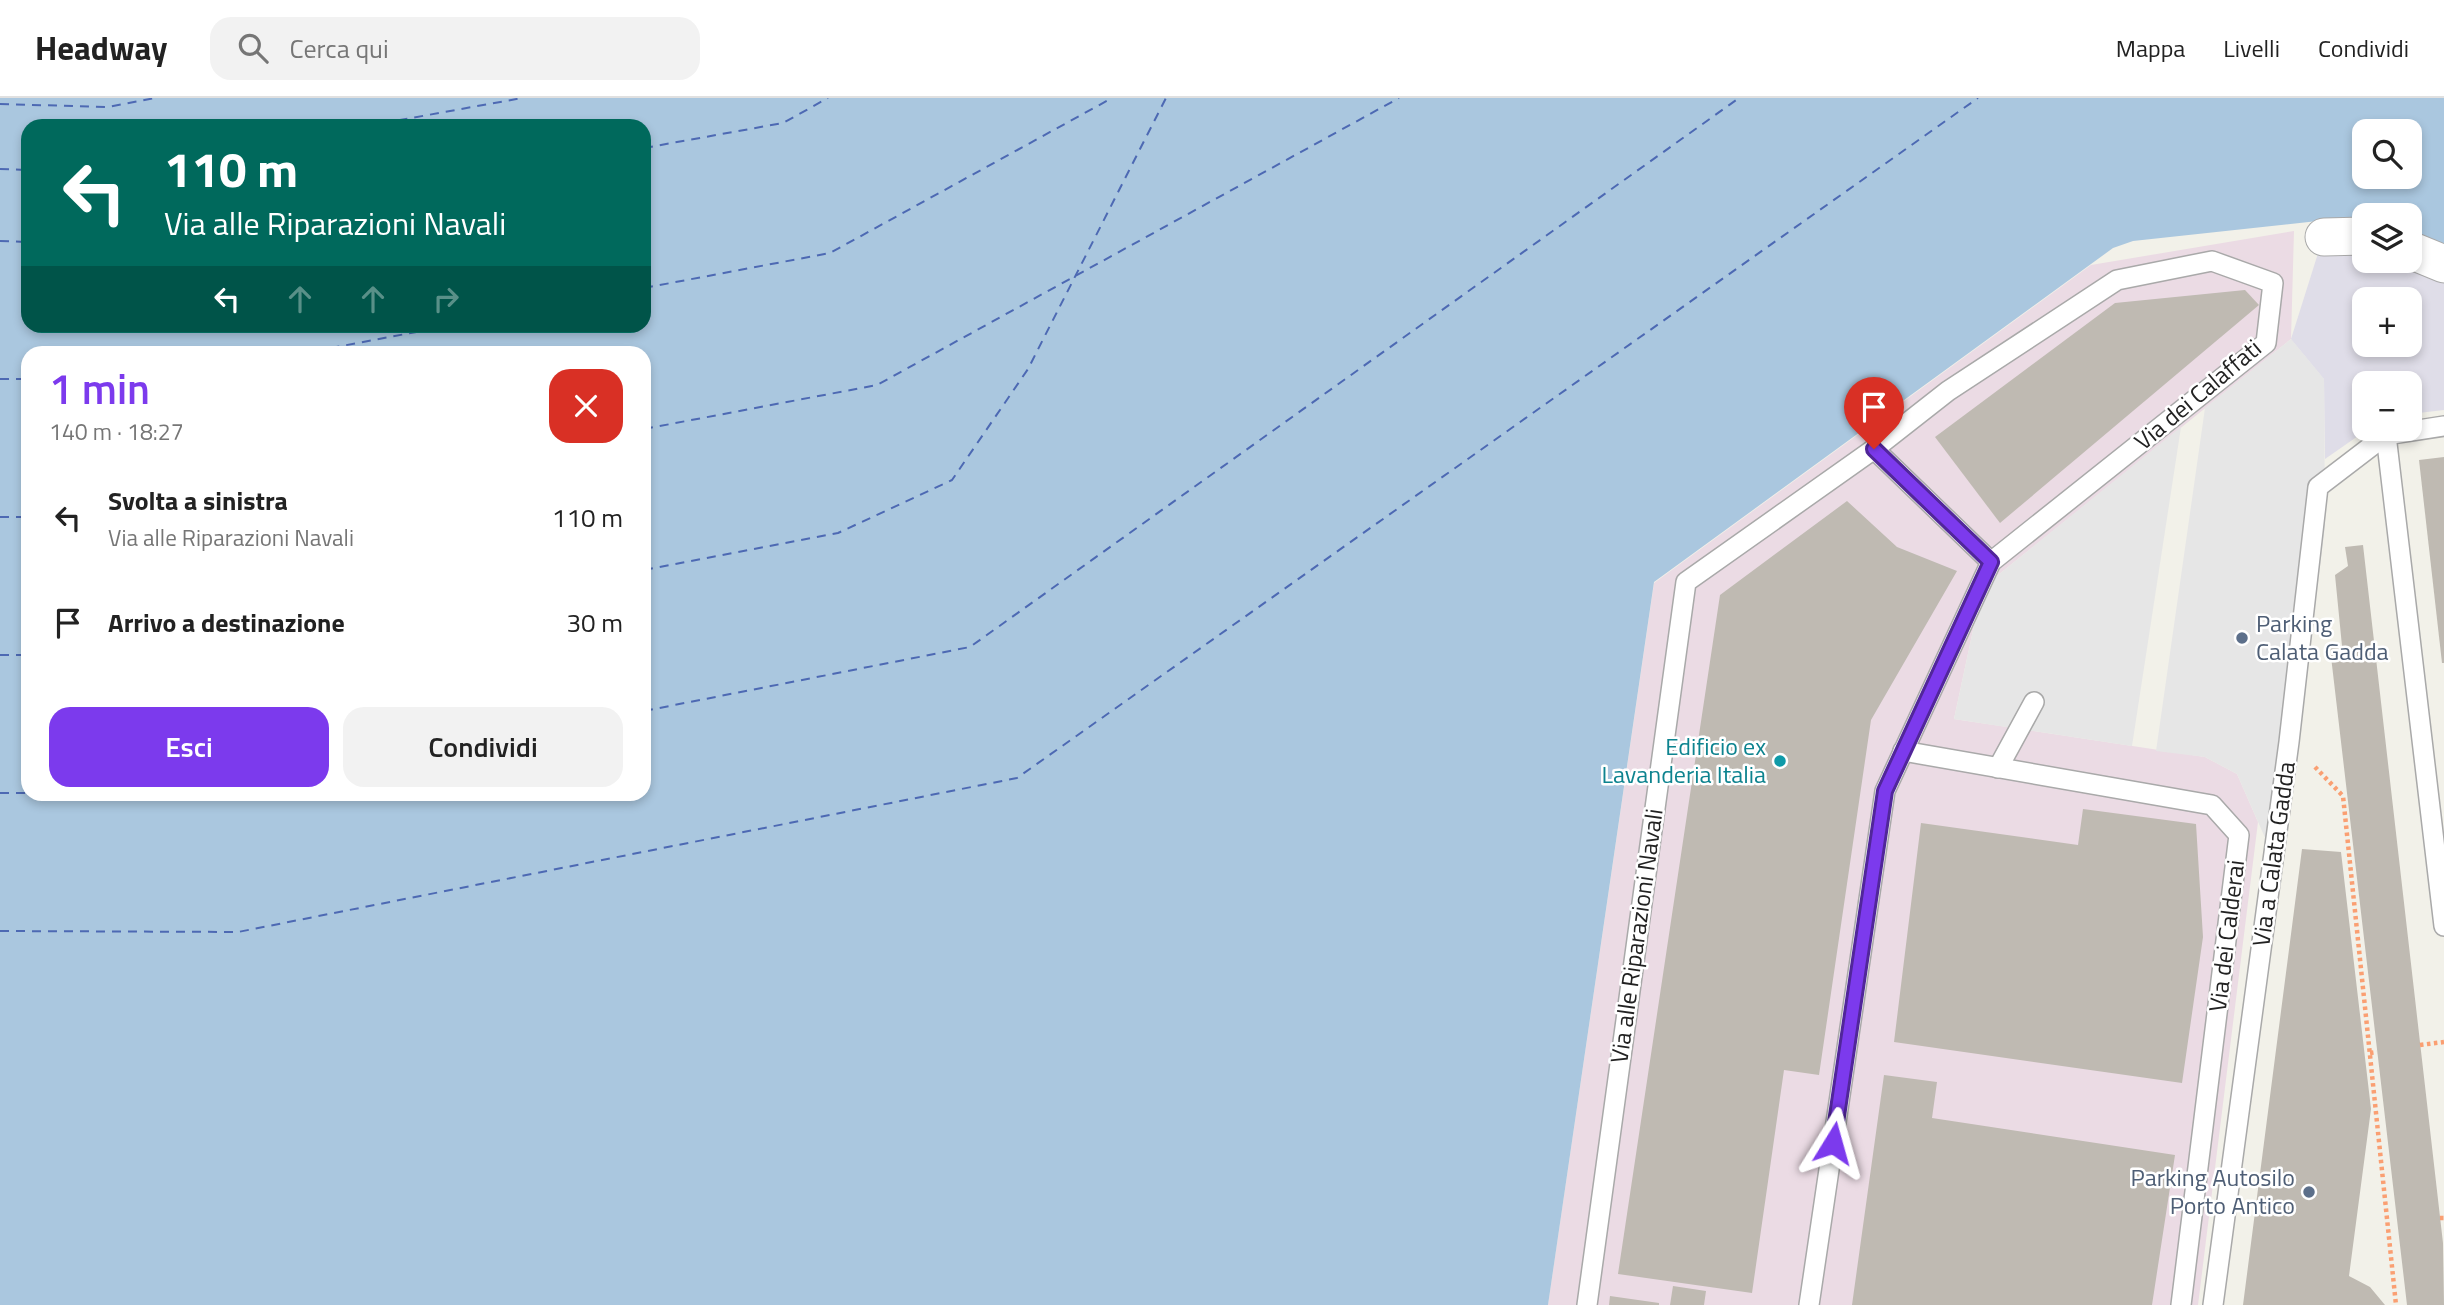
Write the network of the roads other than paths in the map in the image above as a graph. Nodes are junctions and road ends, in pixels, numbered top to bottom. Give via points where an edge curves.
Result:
1 (2352, 236) edge
2 (2323, 237) dead end
3 (2422, 255) edge
4 (2444, 264) edge
5 (2444, 426) edge
6 (2422, 429) edge
7 (2378, 441) edge
8 (2387, 441) edge
9 (1874, 449) junction
10 (1991, 562) junction
11 (2034, 702) dead end
12 (1903, 751) junction
13 (1998, 768) junction
14 (2444, 926) edge
15 (1587, 1305) edge
16 (1808, 1305) edge
17 (2181, 1305) edge
18 (2213, 1305) edge

1 - 2 street
3 - 4 street
5 - 6 lane
7 - 18 lane, Via a Calata Gadda via 2318,487 2290,742
8 - 14 lane
9 - 10 lane
9 - 10 lane, Via dei Calaffati via 1948,391 2117,280 2212,261 2273,283 2266,343
9 - 15 lane, Via alle Riparazioni Navali via 1686,582
10 - 12 lane
11 - 13 lane
12 - 13 lane, Via dei Calderai
12 - 16 lane via 1885,791
13 - 17 lane, Via dei Calderai via 2212,805 2239,835

